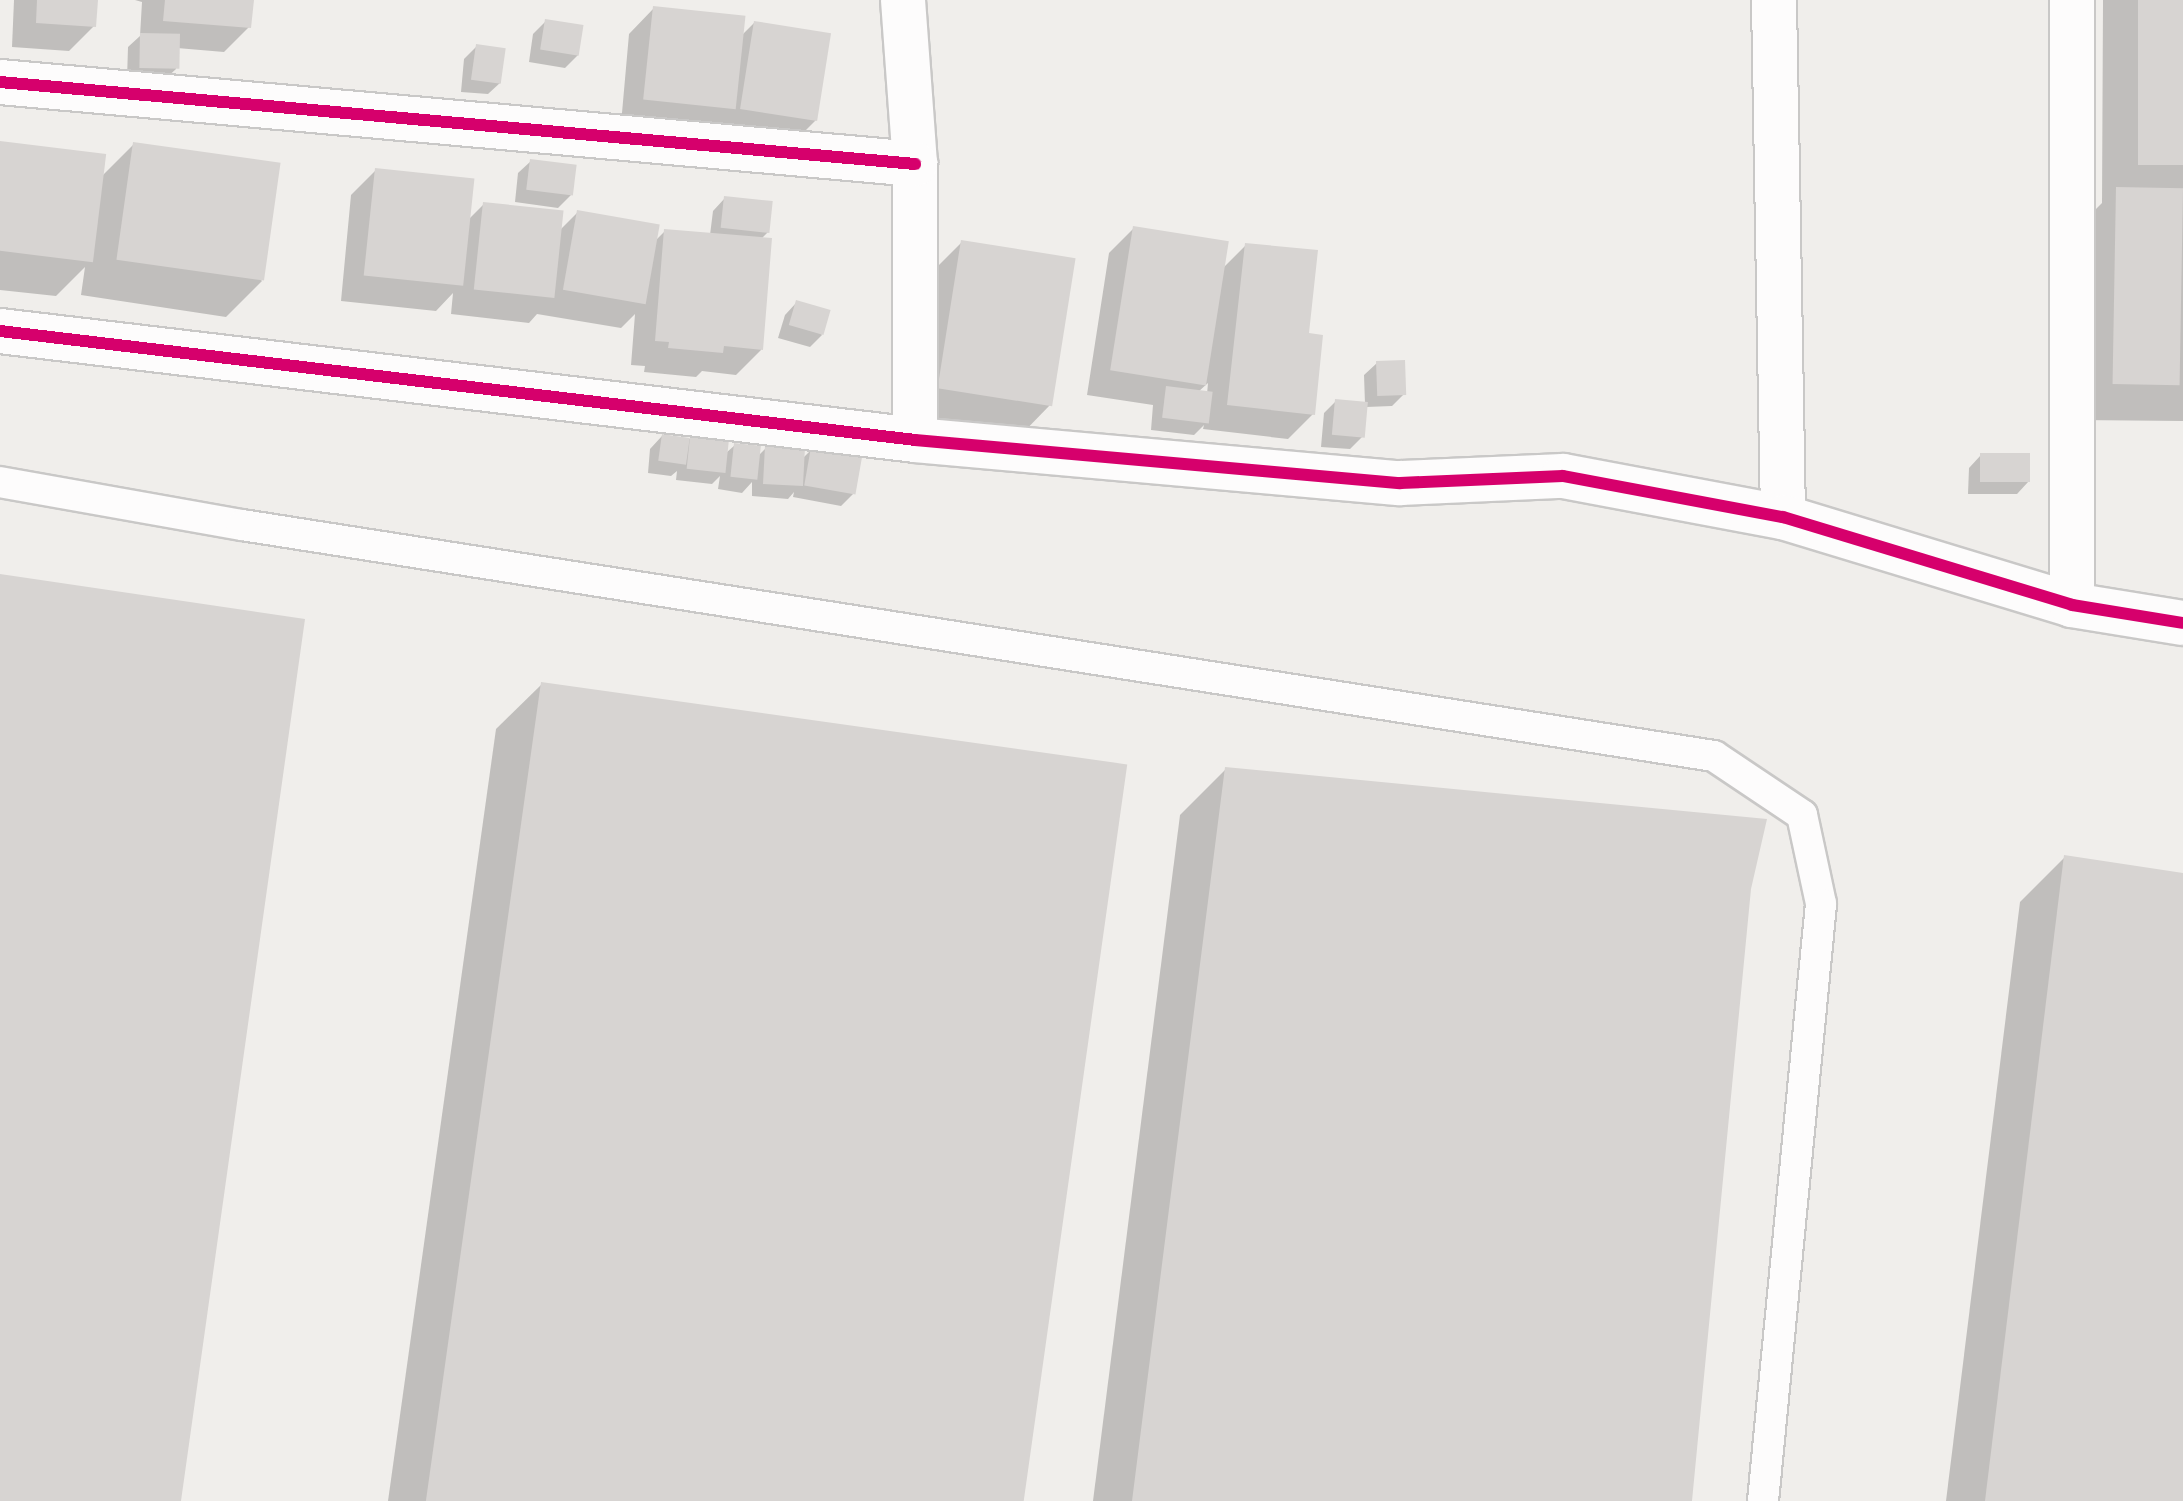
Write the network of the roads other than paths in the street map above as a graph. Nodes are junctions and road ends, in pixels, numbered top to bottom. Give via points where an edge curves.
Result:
1 (903, 0) edge
2 (1774, 0) edge
3 (2072, 0) edge
4 (0, 82) edge
5 (915, 164) junction
6 (0, 331) edge
7 (915, 440) junction
8 (0, 482) edge
9 (1783, 517) junction
10 (2072, 605) junction
11 (2183, 623) edge
12 (1763, 1501) edge

1 - 5 street
2 - 9 street
3 - 10 street
4 - 5 street
5 - 7 street
6 - 7 street
7 - 9 street via 1400,483 1563,476
8 - 12 lane via 242,525 1714,756 1802,815 1821,904
9 - 10 street
10 - 11 street

